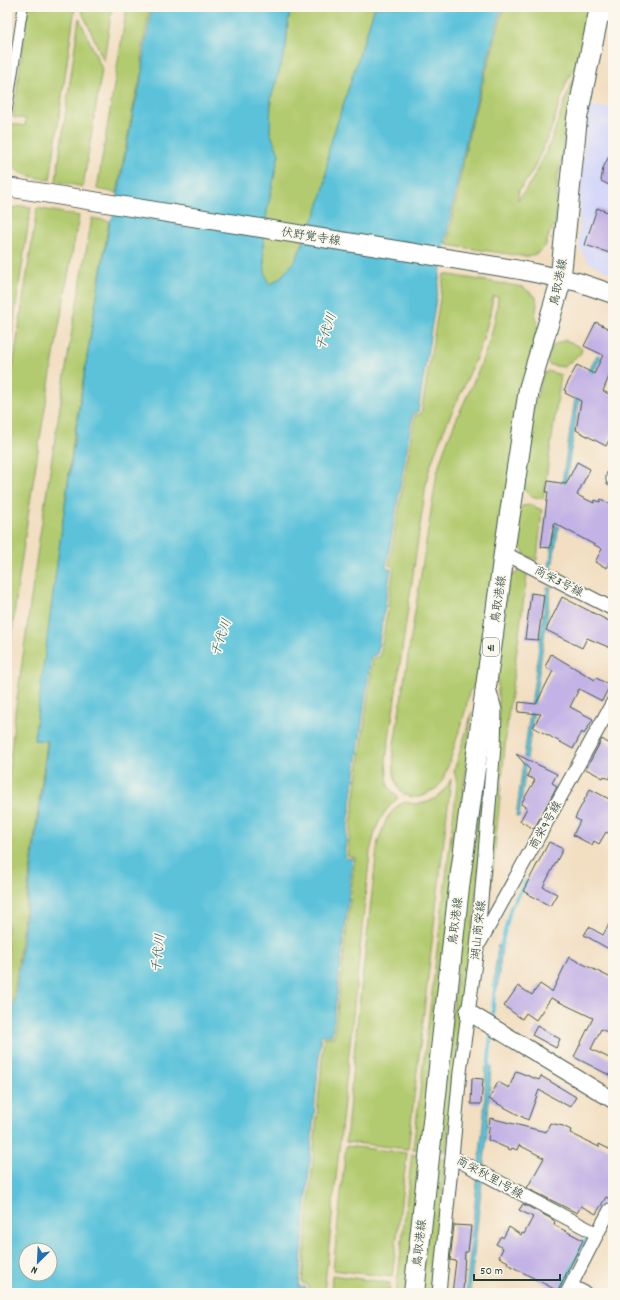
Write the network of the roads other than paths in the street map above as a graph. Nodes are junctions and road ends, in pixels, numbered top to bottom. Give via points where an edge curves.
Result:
1 (23, 7) edge
2 (604, 13) edge
3 (7, 112) edge
4 (14, 189) edge
5 (561, 278) junction
6 (613, 294) edge
7 (613, 476) edge
8 (613, 480) edge
9 (504, 553) junction
10 (613, 609) edge
11 (486, 681) junction
12 (613, 702) edge
13 (477, 948) junction
14 (468, 1012) junction
15 (613, 1100) edge
16 (452, 1157) junction
17 (613, 1211) edge
18 (597, 1234) junction
19 (569, 1289) edge
20 (414, 1293) edge
21 (439, 1293) edge
22 (585, 1293) edge

1 - 3 street
2 - 5 main road, 鳥取港線 / 41 via 581,95 574,136
4 - 5 main road, 伏野覚寺線
5 - 6 main road, 伏野覚寺線
5 - 9 main road, 鳥取港線 / 41 via 529,389
7 - 8 street
9 - 10 street, 商栄3号線
9 - 11 main road, 鳥取港線 / 41
11 - 13 street, 湖山商栄線 via 495,710
11 - 20 main road, 鳥取港線 / 41 via 457,902
12 - 13 street, 商栄9号線
13 - 14 street, 湖山商栄線
14 - 15 street
14 - 16 street, 商栄秋里1号線
16 - 18 street, 商栄秋里1号線
16 - 21 street
17 - 18 street via 610,1210
18 - 19 street
19 - 22 street

